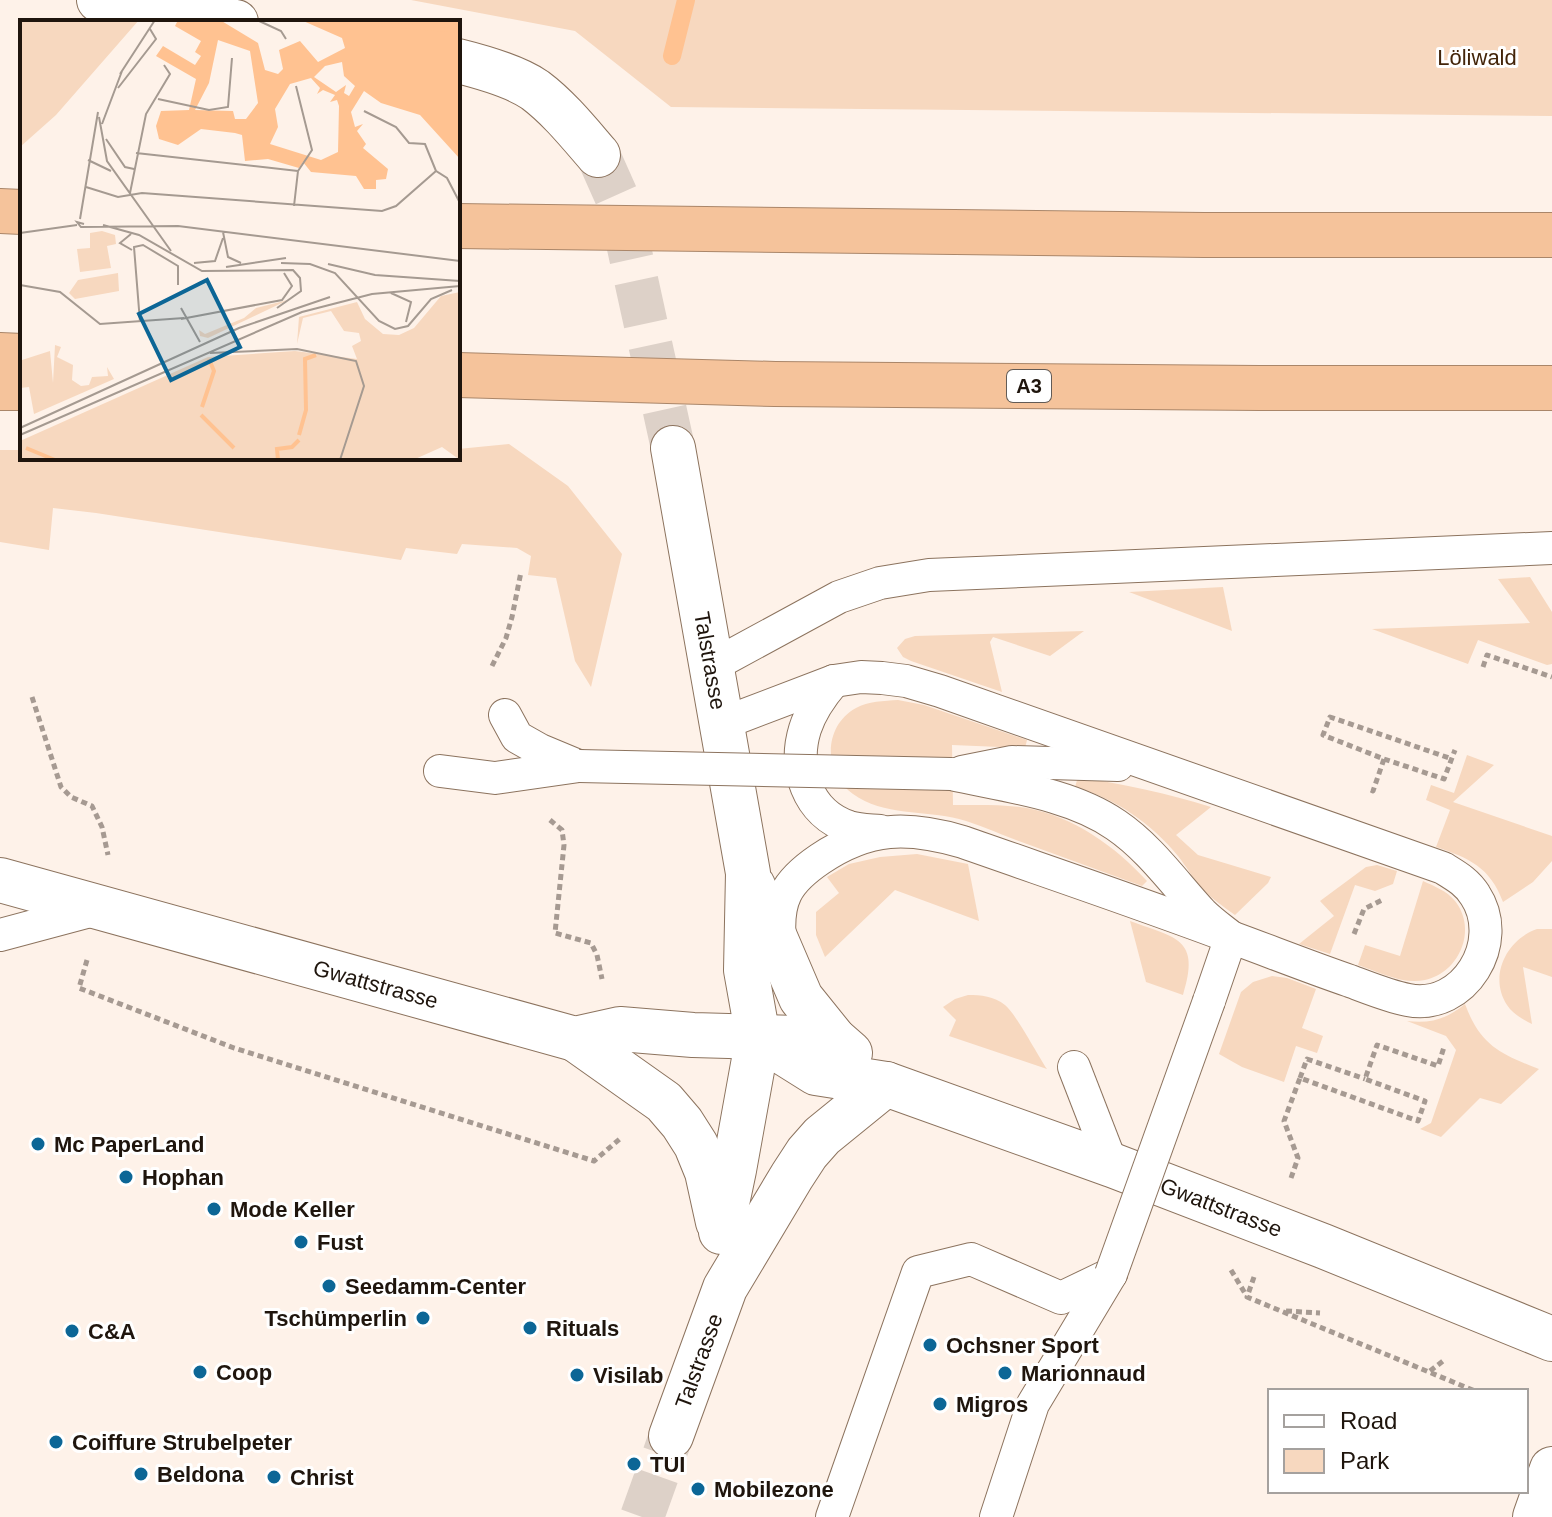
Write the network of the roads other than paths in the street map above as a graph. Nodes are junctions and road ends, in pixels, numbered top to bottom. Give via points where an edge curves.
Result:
1 (99, 0) edge
2 (220, 20) edge
3 (460, 62) edge
4 (598, 155) tunnel mouth
5 (0, 211) edge
6 (20, 212) edge
7 (460, 226) edge
8 (1552, 235) edge
9 (0, 355) edge
10 (20, 356) edge
11 (460, 377) edge
12 (1552, 388) edge
13 (673, 448) tunnel mouth
14 (1548, 556) edge
15 (712, 666) junction
16 (834, 681) junction
17 (505, 715) dead end
18 (721, 724) junction
19 (579, 766) junction
20 (440, 771) dead end
21 (951, 774) junction
22 (1176, 775) junction
23 (886, 832) junction
24 (748, 873) junction
25 (0, 880) edge
26 (96, 928) junction
27 (0, 935) edge
28 (1231, 937) junction
29 (781, 949) junction
30 (758, 1037) junction
31 (575, 1039) junction
32 (834, 1039) junction
33 (1074, 1067) dead end
34 (886, 1084) junction
35 (1112, 1165) junction
36 (721, 1232) junction
37 (1111, 1274) junction
38 (725, 1288) junction
39 (1552, 1339) edge
40 (671, 1436) tunnel mouth
41 (1552, 1469) edge
42 (832, 1517) edge
43 (996, 1517) edge
44 (1535, 1517) edge

1 - 2 street
3 - 4 street via 534,89
5 - 6 highway
7 - 8 highway
9 - 10 highway
11 - 12 highway, A3
13 - 15 street, Talstrasse
14 - 15 lane via 929,575 839,597
15 - 18 street, Talstrasse
16 - 18 lane
16 - 22 lane via 906,681
16 - 23 lane via 805,728 801,764 806,788 837,821
17 - 19 lane via 517,737
18 - 24 street, Talstrasse
19 - 20 lane via 495,778
19 - 21 lane, bridge
21 - 22 lane via 1028,761 1127,766
21 - 28 lane via 1081,806 1116,824
22 - 28 lane via 1443,868 1476,896 1485,915 1486,937 1470,977 1433,1000 1411,1001
23 - 28 lane via 935,834 963,842
23 - 29 lane via 839,846 797,875 780,907
24 - 29 street, Talstrasse
24 - 30 street, Talstrasse via 746,970
25 - 26 street, Gwattstrasse
26 - 27 lane
26 - 31 street, Gwattstrasse
28 - 37 lane, bridge
29 - 32 street, Talstrasse via 801,998
30 - 31 street, Gwattstrasse via 620,1029
30 - 32 street, Gwattstrasse
30 - 34 street, Gwattstrasse via 816,1073
30 - 36 street
31 - 36 street via 664,1102 682,1123 707,1172
32 - 34 street, Gwattstrasse
33 - 35 lane
34 - 35 street, Gwattstrasse
34 - 38 street via 807,1153
35 - 39 street, Gwattstrasse
36 - 38 street
37 - 42 lane via 1061,1298 971,1259 918,1272
37 - 43 lane via 1033,1404
38 - 40 street, Talstrasse
41 - 44 street

